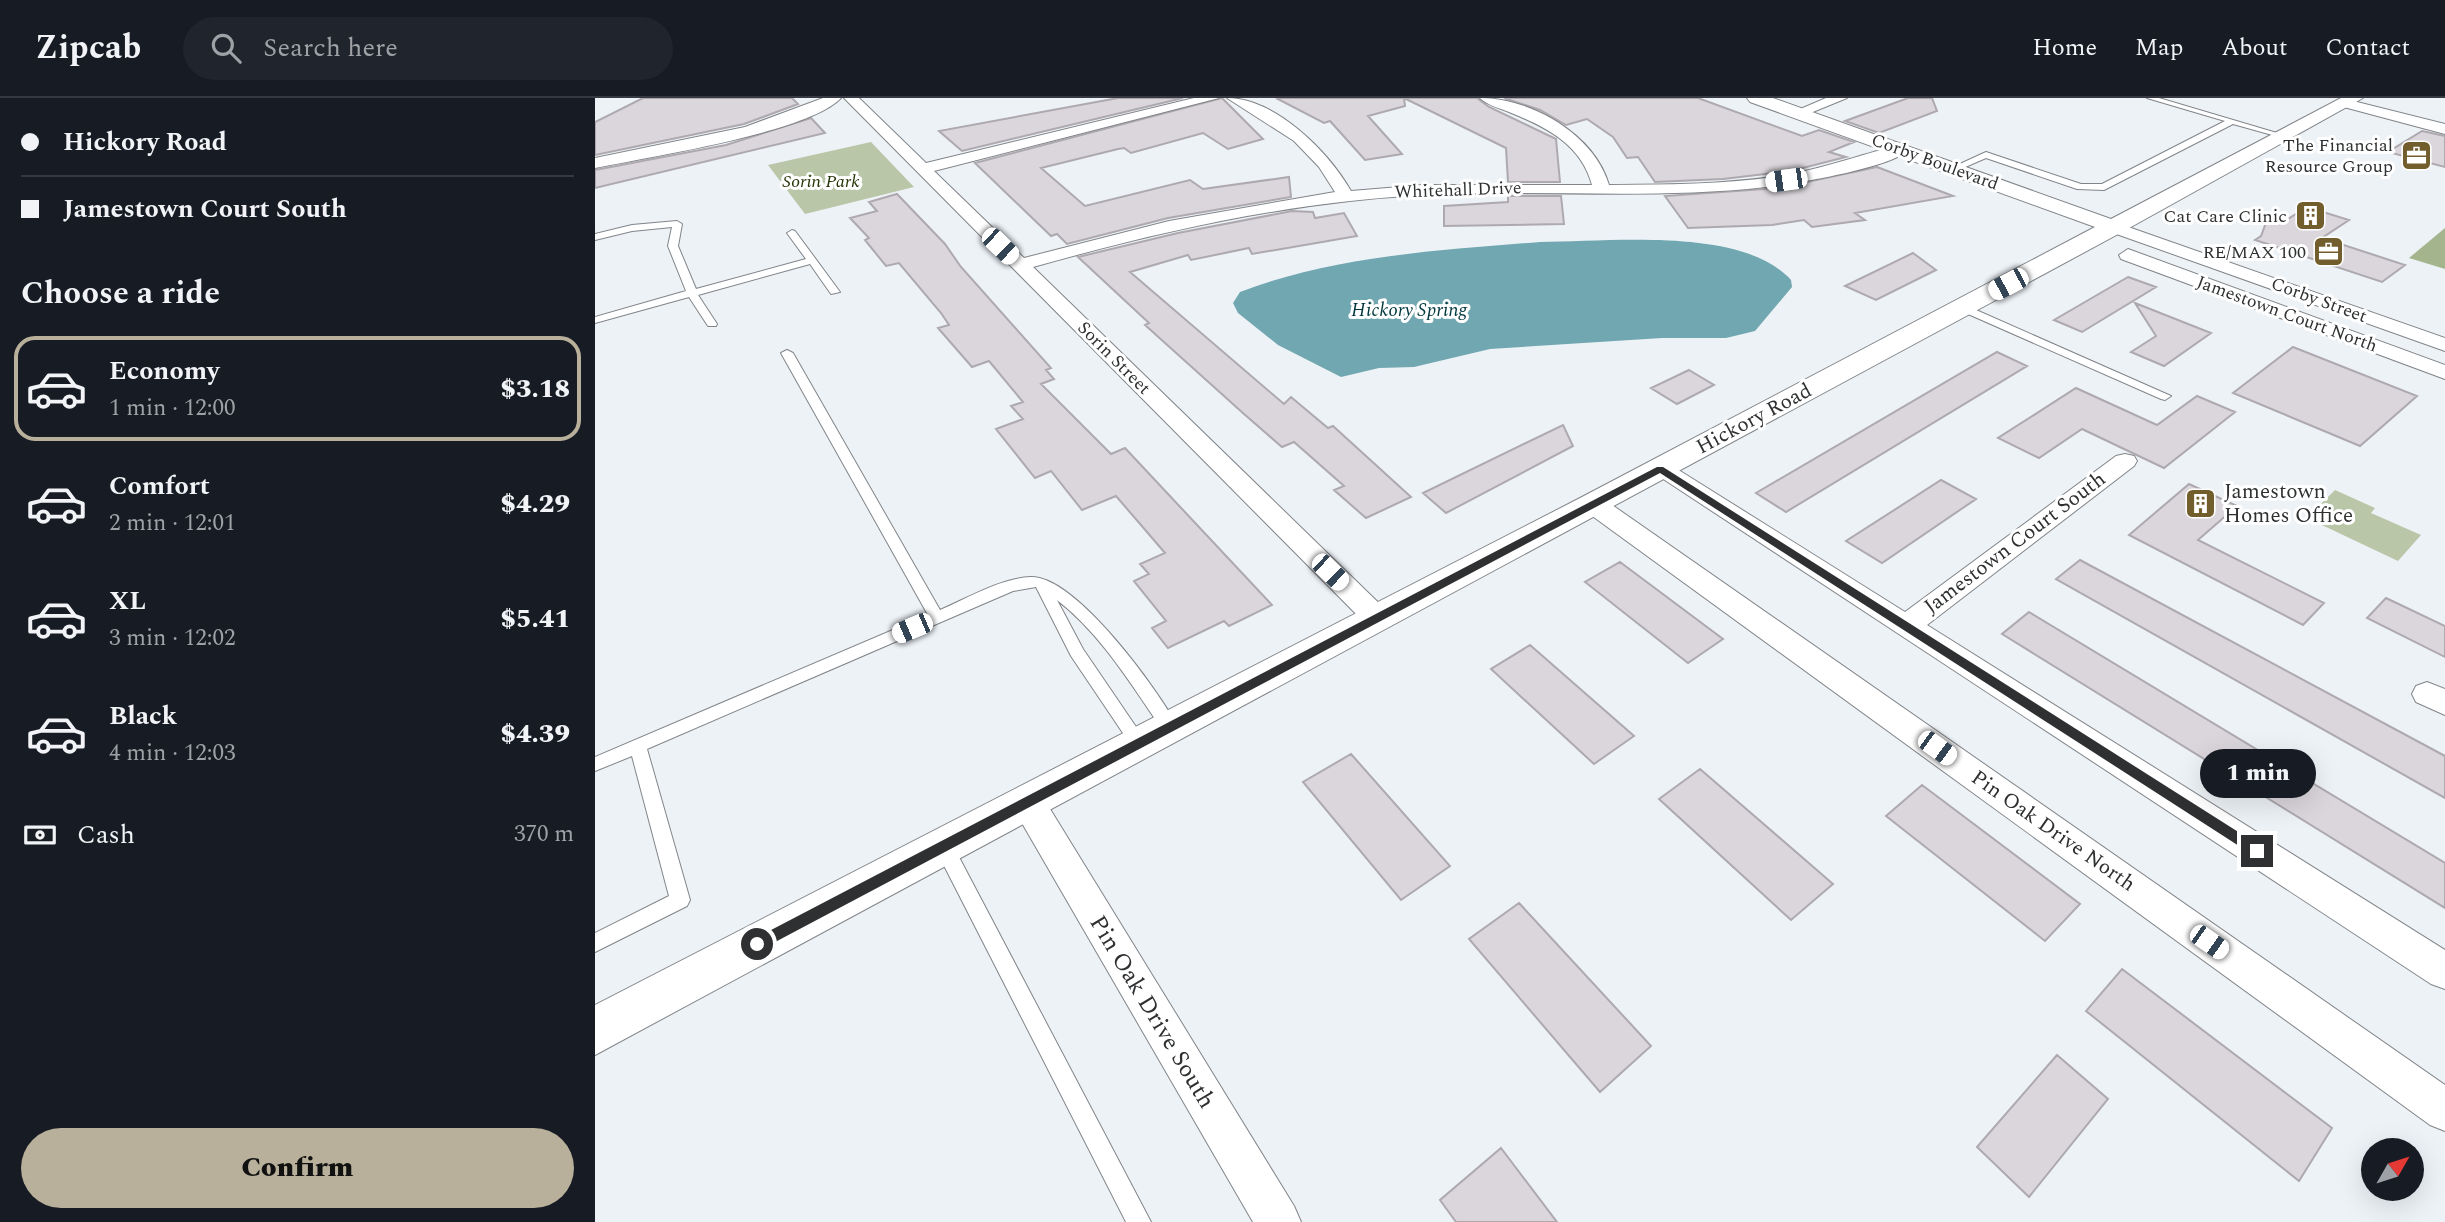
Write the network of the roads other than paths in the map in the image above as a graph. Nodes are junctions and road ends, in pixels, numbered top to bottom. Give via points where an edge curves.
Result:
1 (834, 98) edge
2 (851, 98) edge
3 (1212, 98) edge
4 (1234, 98) edge
5 (1487, 98) edge
6 (1756, 98) edge
7 (1840, 98) edge
8 (2151, 98) edge
9 (2349, 100) edge
10 (1798, 113) junction
11 (2232, 121) junction
12 (2445, 129) edge
13 (2283, 136) junction
14 (1900, 150) junction
15 (595, 163) edge
16 (923, 169) junction
17 (1953, 169) junction
18 (1601, 188) junction
19 (1346, 197) junction
20 (792, 233) dead end
21 (595, 237) edge
22 (2121, 241) junction
23 (811, 261) junction
24 (1020, 265) junction
25 (835, 292) dead end
26 (692, 293) junction
27 (1963, 308) junction
28 (595, 320) edge
29 (712, 324) dead end
30 (2445, 345) edge
31 (787, 354) dead end
32 (2445, 372) edge
33 (2165, 396) dead end
34 (2125, 461) dead end
35 (1660, 469) junction
36 (1593, 505) junction
37 (1041, 583) junction
38 (937, 617) junction
39 (1377, 618) junction
40 (1906, 626) junction
41 (1155, 735) junction
42 (638, 746) junction
43 (595, 764) edge
44 (1027, 801) junction
45 (943, 846) junction
46 (595, 943) edge
47 (2445, 971) edge
48 (595, 1031) edge
49 (2445, 1110) edge
50 (1139, 1222) edge
51 (1278, 1222) edge

1 - 15 street via 756,127
2 - 16 street, Sorin Street
3 - 16 street
4 - 19 street via 1314,149
5 - 18 street via 1576,142 1595,162
6 - 10 street, Corby Boulevard
7 - 10 street
8 - 11 lane
9 - 12 street
9 - 13 street, Hickory Road
10 - 14 street, Corby Boulevard
11 - 13 lane
11 - 17 lane via 2104,187 2080,187 1986,155
13 - 22 street, Hickory Road
14 - 17 street, Corby Boulevard
14 - 18 street, Whitehall Drive via 1837,170 1769,183
16 - 24 street, Sorin Street
17 - 22 street, Corby Boulevard
18 - 19 street, Whitehall Drive via 1421,190
19 - 24 street, Whitehall Drive via 1185,222
20 - 23 lane
21 - 26 lane via 677,224 673,246
22 - 27 street, Hickory Road
22 - 30 street, Corby Street
22 - 32 street, Jamestown Court North
23 - 25 lane
23 - 26 lane
24 - 39 street, Sorin Street
26 - 28 lane
26 - 29 lane
27 - 33 lane
27 - 35 street, Hickory Road
31 - 38 lane
34 - 40 street, Jamestown Court South
35 - 36 street, Hickory Road
35 - 40 street, Jamestown Court South
36 - 39 street, Hickory Road
36 - 49 street, Pin Oak Drive North
37 - 38 lane via 1008,587
37 - 41 lane via 1077,652
37 - 41 lane via 1084,614
38 - 42 lane
39 - 41 street, Hickory Road
40 - 47 street, Jamestown Court South
41 - 44 street, Hickory Road
42 - 43 lane
42 - 46 lane via 680,900
44 - 45 street, Hickory Road
44 - 51 street, Pin Oak Drive South
45 - 48 street, Hickory Road
45 - 50 lane

